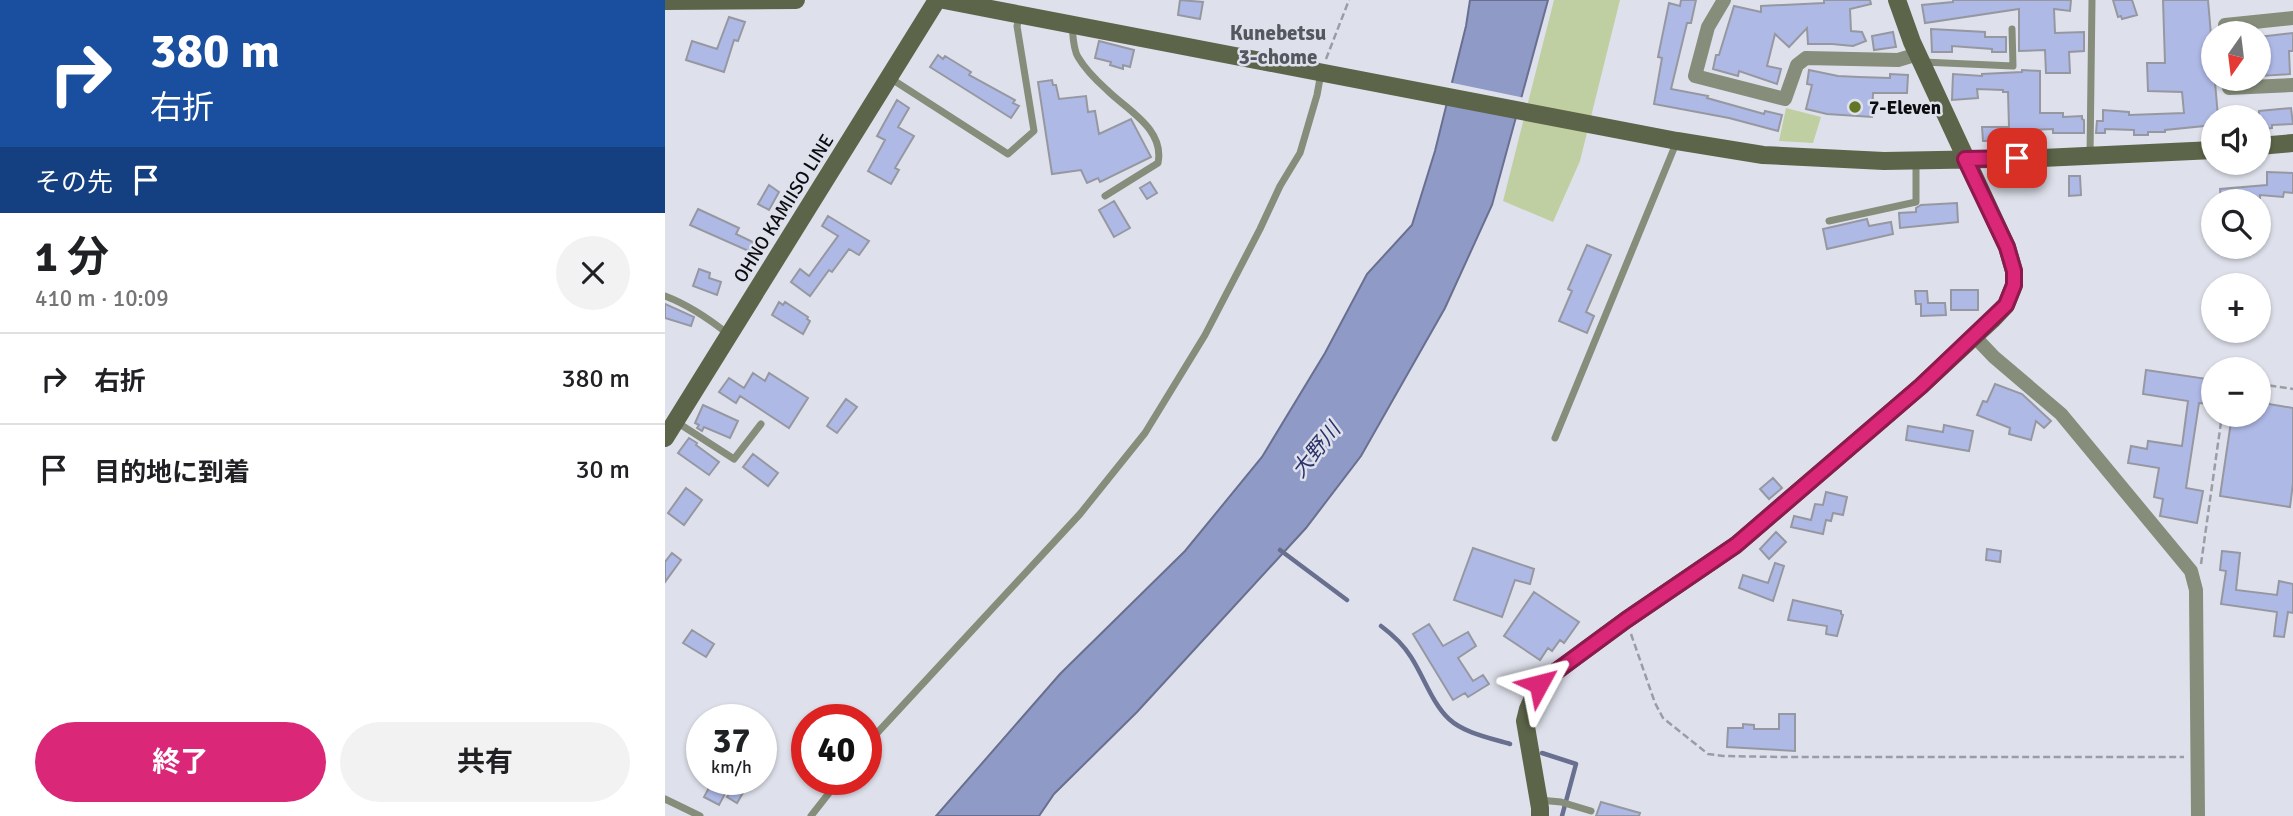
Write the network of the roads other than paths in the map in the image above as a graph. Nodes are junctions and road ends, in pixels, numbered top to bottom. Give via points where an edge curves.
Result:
1 (796, 0) edge
2 (937, 0) edge
3 (944, 0) edge
4 (1724, 0) edge
5 (1897, 0) edge
6 (2092, 0) edge
7 (665, 1) edge
8 (1020, 14) junction
9 (2293, 19) edge
10 (2270, 21) edge
11 (1072, 23) junction
12 (2012, 29) dead end
13 (1920, 58) junction
14 (1330, 73) junction
15 (888, 77) junction
16 (2293, 85) edge
17 (2271, 86) edge
18 (1677, 141) junction
19 (2293, 143) edge
20 (2271, 145) edge
21 (2201, 151) edge
22 (2090, 156) junction
23 (1965, 159) junction
24 (1916, 160) junction
25 (1105, 196) dead end
26 (1829, 221) dead end
27 (665, 296) edge
28 (729, 334) junction
29 (1974, 336) junction
30 (675, 421) junction
31 (761, 424) dead end
32 (665, 438) edge
33 (1555, 438) dead end
34 (882, 728) edge
35 (827, 795) edge
36 (665, 799) edge
37 (1539, 808) edge
38 (1591, 811) dead end
39 (700, 816) edge
40 (811, 816) edge
41 (2198, 816) edge

1 - 7 street
2 - 15 street, OHNO KAMIISO LINE
3 - 8 street
4 - 13 street via 1708,27 1695,76 1785,99 1797,65 1806,58
5 - 13 street
6 - 22 lane
8 - 11 street
8 - 15 lane via 1017,26 1034,131 1008,154
9 - 10 street
11 - 14 street
11 - 25 lane via 1076,55 1108,91 1137,114 1160,154 1158,163
12 - 13 lane via 2013,66
13 - 23 street
14 - 18 street
14 - 34 lane via 1317,95 1300,153 1205,335 1146,433 1080,514
15 - 28 street, OHNO KAMIISO LINE
16 - 17 street
18 - 24 street via 1810,159
18 - 33 lane
19 - 20 street
21 - 22 street
22 - 23 street
23 - 24 street
23 - 29 street via 2014,271 2006,305
24 - 26 lane via 1916,202
27 - 28 lane via 703,314
28 - 30 street, OHNO KAMIISO LINE
29 - 37 street via 1736,545 1539,684 1525,722
29 - 41 street via 2061,414 2192,571 2196,590
30 - 31 lane via 734,459
30 - 32 street, OHNO KAMIISO LINE
35 - 40 lane
36 - 39 lane
37 - 38 lane via 1561,802

